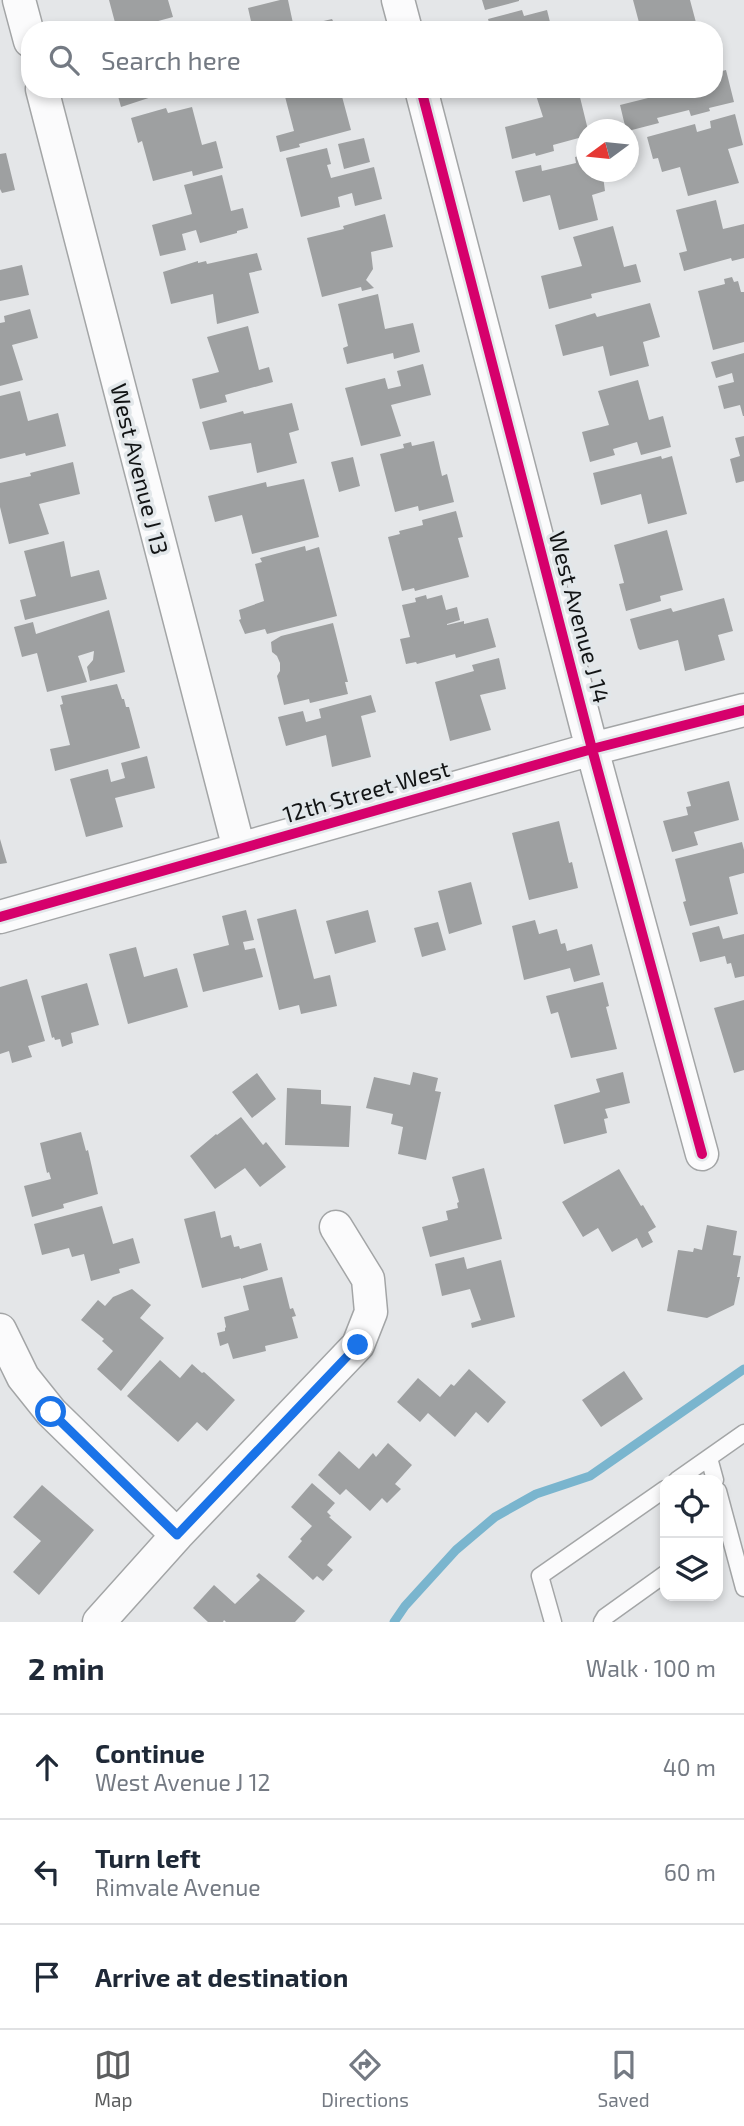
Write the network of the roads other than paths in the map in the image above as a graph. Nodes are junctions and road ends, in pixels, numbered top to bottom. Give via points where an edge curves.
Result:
1 (19, 0) edge
2 (398, 0) edge
3 (25, 21) edge
4 (403, 21) edge
5 (44, 98) edge
6 (423, 98) edge
7 (744, 710) edge
8 (592, 749) junction
9 (239, 849) junction
10 (0, 918) edge
11 (702, 1154) dead end
12 (335, 1227) dead end
13 (0, 1329) edge
14 (744, 1433) edge
15 (709, 1458) junction
16 (684, 1475) edge
17 (714, 1475) edge
18 (660, 1492) edge
19 (723, 1534) edge
20 (177, 1535) junction
21 (660, 1578) edge
22 (744, 1588) edge
23 (99, 1622) edge
24 (553, 1622) edge
25 (602, 1622) edge

1 - 3 street
2 - 4 street
5 - 9 street, West Avenue J 13
6 - 8 street, West Avenue J 14
7 - 8 street, 12th Street West
8 - 9 street, 12th Street West
8 - 11 street, West Avenue J 14
9 - 10 street, 12th Street West
12 - 20 street via 368,1279 370,1312 358,1345
13 - 20 street via 23,1377 51,1412
14 - 15 lane
15 - 16 lane
15 - 17 lane
18 - 24 lane via 540,1576
19 - 22 lane
20 - 23 street
21 - 25 lane

